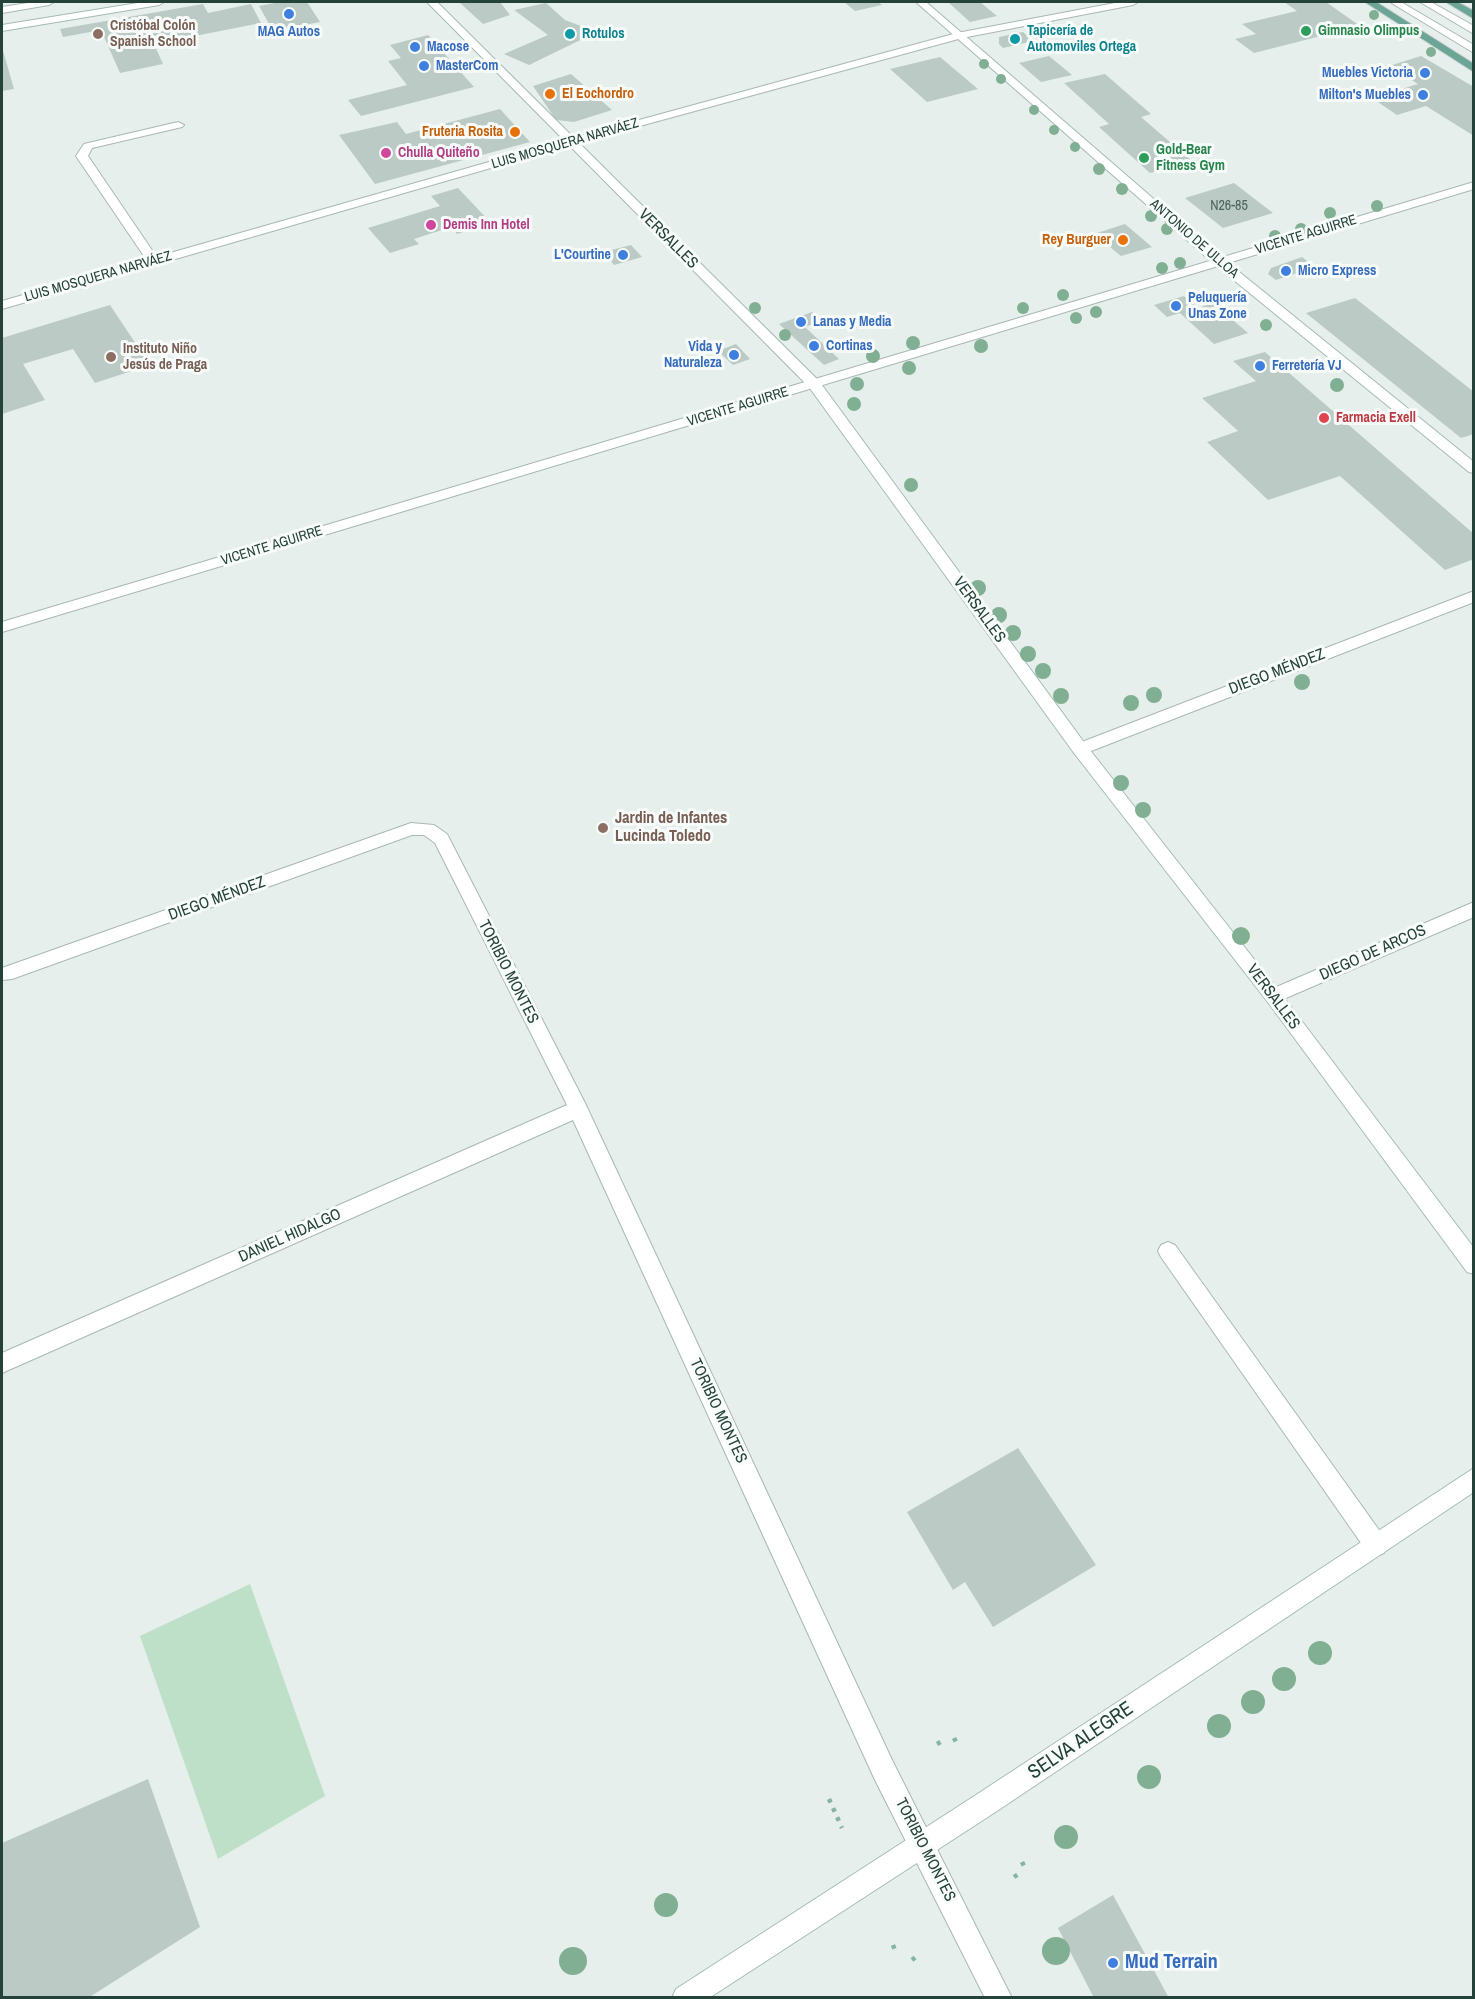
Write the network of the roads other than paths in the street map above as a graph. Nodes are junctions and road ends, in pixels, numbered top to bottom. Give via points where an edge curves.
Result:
1 (49, 2) edge
2 (159, 2) edge
3 (432, 2) edge
4 (921, 2) edge
5 (1133, 2) edge
6 (1370, 2) edge
7 (1395, 2) edge
8 (1425, 2) edge
9 (1451, 2) edge
10 (2, 10) edge
11 (1473, 16) edge
12 (2, 28) edge
13 (1473, 31) edge
14 (962, 35) junction
15 (1473, 50) edge
16 (1473, 69) edge
17 (178, 125) dead end
18 (570, 142) junction
19 (1473, 185) edge
20 (154, 261) junction
21 (1218, 261) junction
22 (2, 305) edge
23 (814, 384) junction
24 (1473, 469) edge
25 (1473, 596) edge
26 (2, 627) edge
27 (1080, 749) junction
28 (428, 829) joint
29 (1473, 909) edge
30 (6, 974) dead end
31 (1273, 996) junction
32 (578, 1109) junction
33 (1168, 1251) dead end
34 (1473, 1265) edge
35 (2, 1363) edge
36 (1473, 1479) edge
37 (1376, 1545) junction
38 (920, 1845) junction
39 (685, 1998) edge
40 (999, 1998) edge

1 - 10 street
2 - 12 street
3 - 18 street, VERSALLES
4 - 14 street, ANTONIO DE ULLOA
5 - 14 street, LUIS MOSQUERA NARVÁEZ
6 - 16 main road
7 - 15 street
8 - 13 street
9 - 11 main road
14 - 18 street, LUIS MOSQUERA NARVÁEZ
14 - 21 street, ANTONIO DE ULLOA
17 - 20 street via 88,146 82,156
18 - 20 street, LUIS MOSQUERA NARVÁEZ
18 - 23 street, VERSALLES
19 - 21 street, VICENTE AGUIRRE
20 - 22 street, LUIS MOSQUERA NARVÁEZ
21 - 23 street, VICENTE AGUIRRE
21 - 24 street, ANTONIO DE ULLOA
23 - 26 street, VICENTE AGUIRRE
23 - 27 street, VERSALLES
25 - 27 street, DIEGO MÉNDEZ
27 - 31 street, VERSALLES
28 - 30 street, DIEGO MÉNDEZ via 411,829
28 - 32 street, TORIBIO MONTES via 441,839
29 - 31 street, DIEGO DE ARCOS
31 - 34 street, VERSALLES
32 - 35 street, DANIEL HIDALGO
32 - 38 street, TORIBIO MONTES
33 - 37 street
36 - 37 street, SELVA ALEGRE
37 - 38 street, SELVA ALEGRE
38 - 39 street, SELVA ALEGRE
38 - 40 street, TORIBIO MONTES

